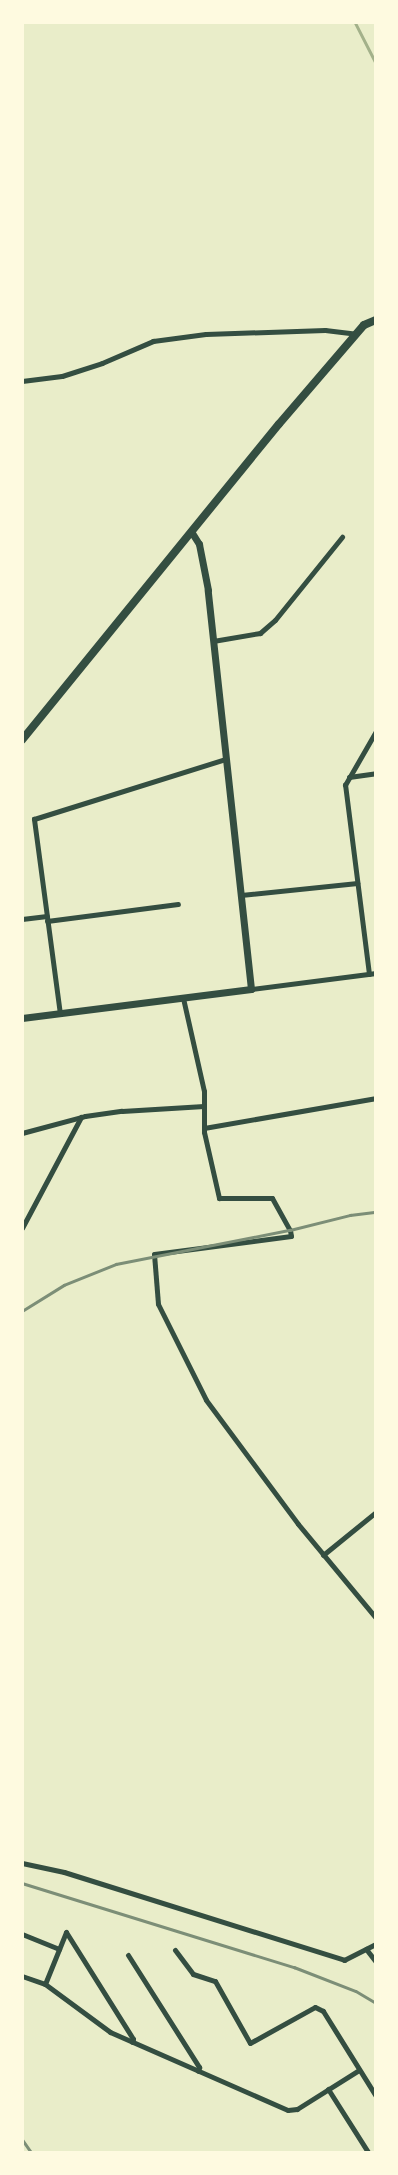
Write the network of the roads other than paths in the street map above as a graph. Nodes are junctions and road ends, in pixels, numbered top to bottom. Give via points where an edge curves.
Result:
1 (376, 320) edge
2 (356, 334) junction
3 (22, 381) edge
4 (191, 531) junction
5 (342, 537) dead end
6 (213, 641) junction
7 (376, 731) edge
8 (22, 740) edge
9 (226, 758) junction
10 (376, 773) edge
11 (349, 777) junction
12 (357, 883) junction
13 (241, 895) junction
14 (178, 904) dead end
15 (22, 919) edge
16 (47, 919) junction
17 (376, 973) edge
18 (369, 974) junction
19 (251, 989) junction
20 (183, 998) junction
21 (60, 1014) junction
22 (22, 1018) edge
23 (376, 1098) edge
24 (204, 1106) junction
25 (81, 1117) junction
26 (204, 1128) junction
27 (22, 1133) edge
28 (22, 1228) edge
29 (376, 1512) edge
30 (323, 1554) junction
31 (376, 1618) edge
32 (22, 1863) edge
33 (22, 1934) edge
34 (376, 1944) edge
35 (59, 1949) junction
36 (366, 1949) junction
37 (175, 1950) dead end
38 (128, 1955) dead end
39 (376, 1962) edge
40 (22, 1976) edge
41 (45, 1984) junction
42 (132, 2042) junction
43 (360, 2070) junction
44 (198, 2071) junction
45 (328, 2089) junction
46 (376, 2096) edge
47 (368, 2152) edge

1 - 2 main road via 364,325
2 - 3 street via 325,330 206,334 153,341 62,376
2 - 4 main road
4 - 6 street via 201,553
4 - 8 main road
5 - 6 street via 275,620 260,633
6 - 9 street
7 - 11 street
9 - 13 street
9 - 16 street via 34,819
10 - 11 street
11 - 12 street via 344,785
12 - 13 street
12 - 18 street
13 - 19 street
14 - 16 street
15 - 16 street
16 - 21 street
17 - 18 street
18 - 19 street
19 - 20 street
20 - 21 street
20 - 24 street via 204,1090
21 - 22 street
23 - 26 street
24 - 25 street
24 - 26 street
25 - 27 street
25 - 28 street
26 - 30 street via 218,1198 272,1198 291,1236 154,1254 158,1304 206,1400
29 - 30 street
30 - 31 street
32 - 36 street via 64,1872 344,1960
33 - 35 street
34 - 36 street
35 - 41 street
35 - 42 street via 66,1932
36 - 39 street
37 - 43 street via 193,1974 215,1981 250,2042 315,2007 322,2011
38 - 44 street via 199,2067
40 - 41 street
41 - 42 street via 110,2032
42 - 44 street
43 - 45 street
43 - 46 street
44 - 45 street via 288,2110 297,2109
45 - 47 street

